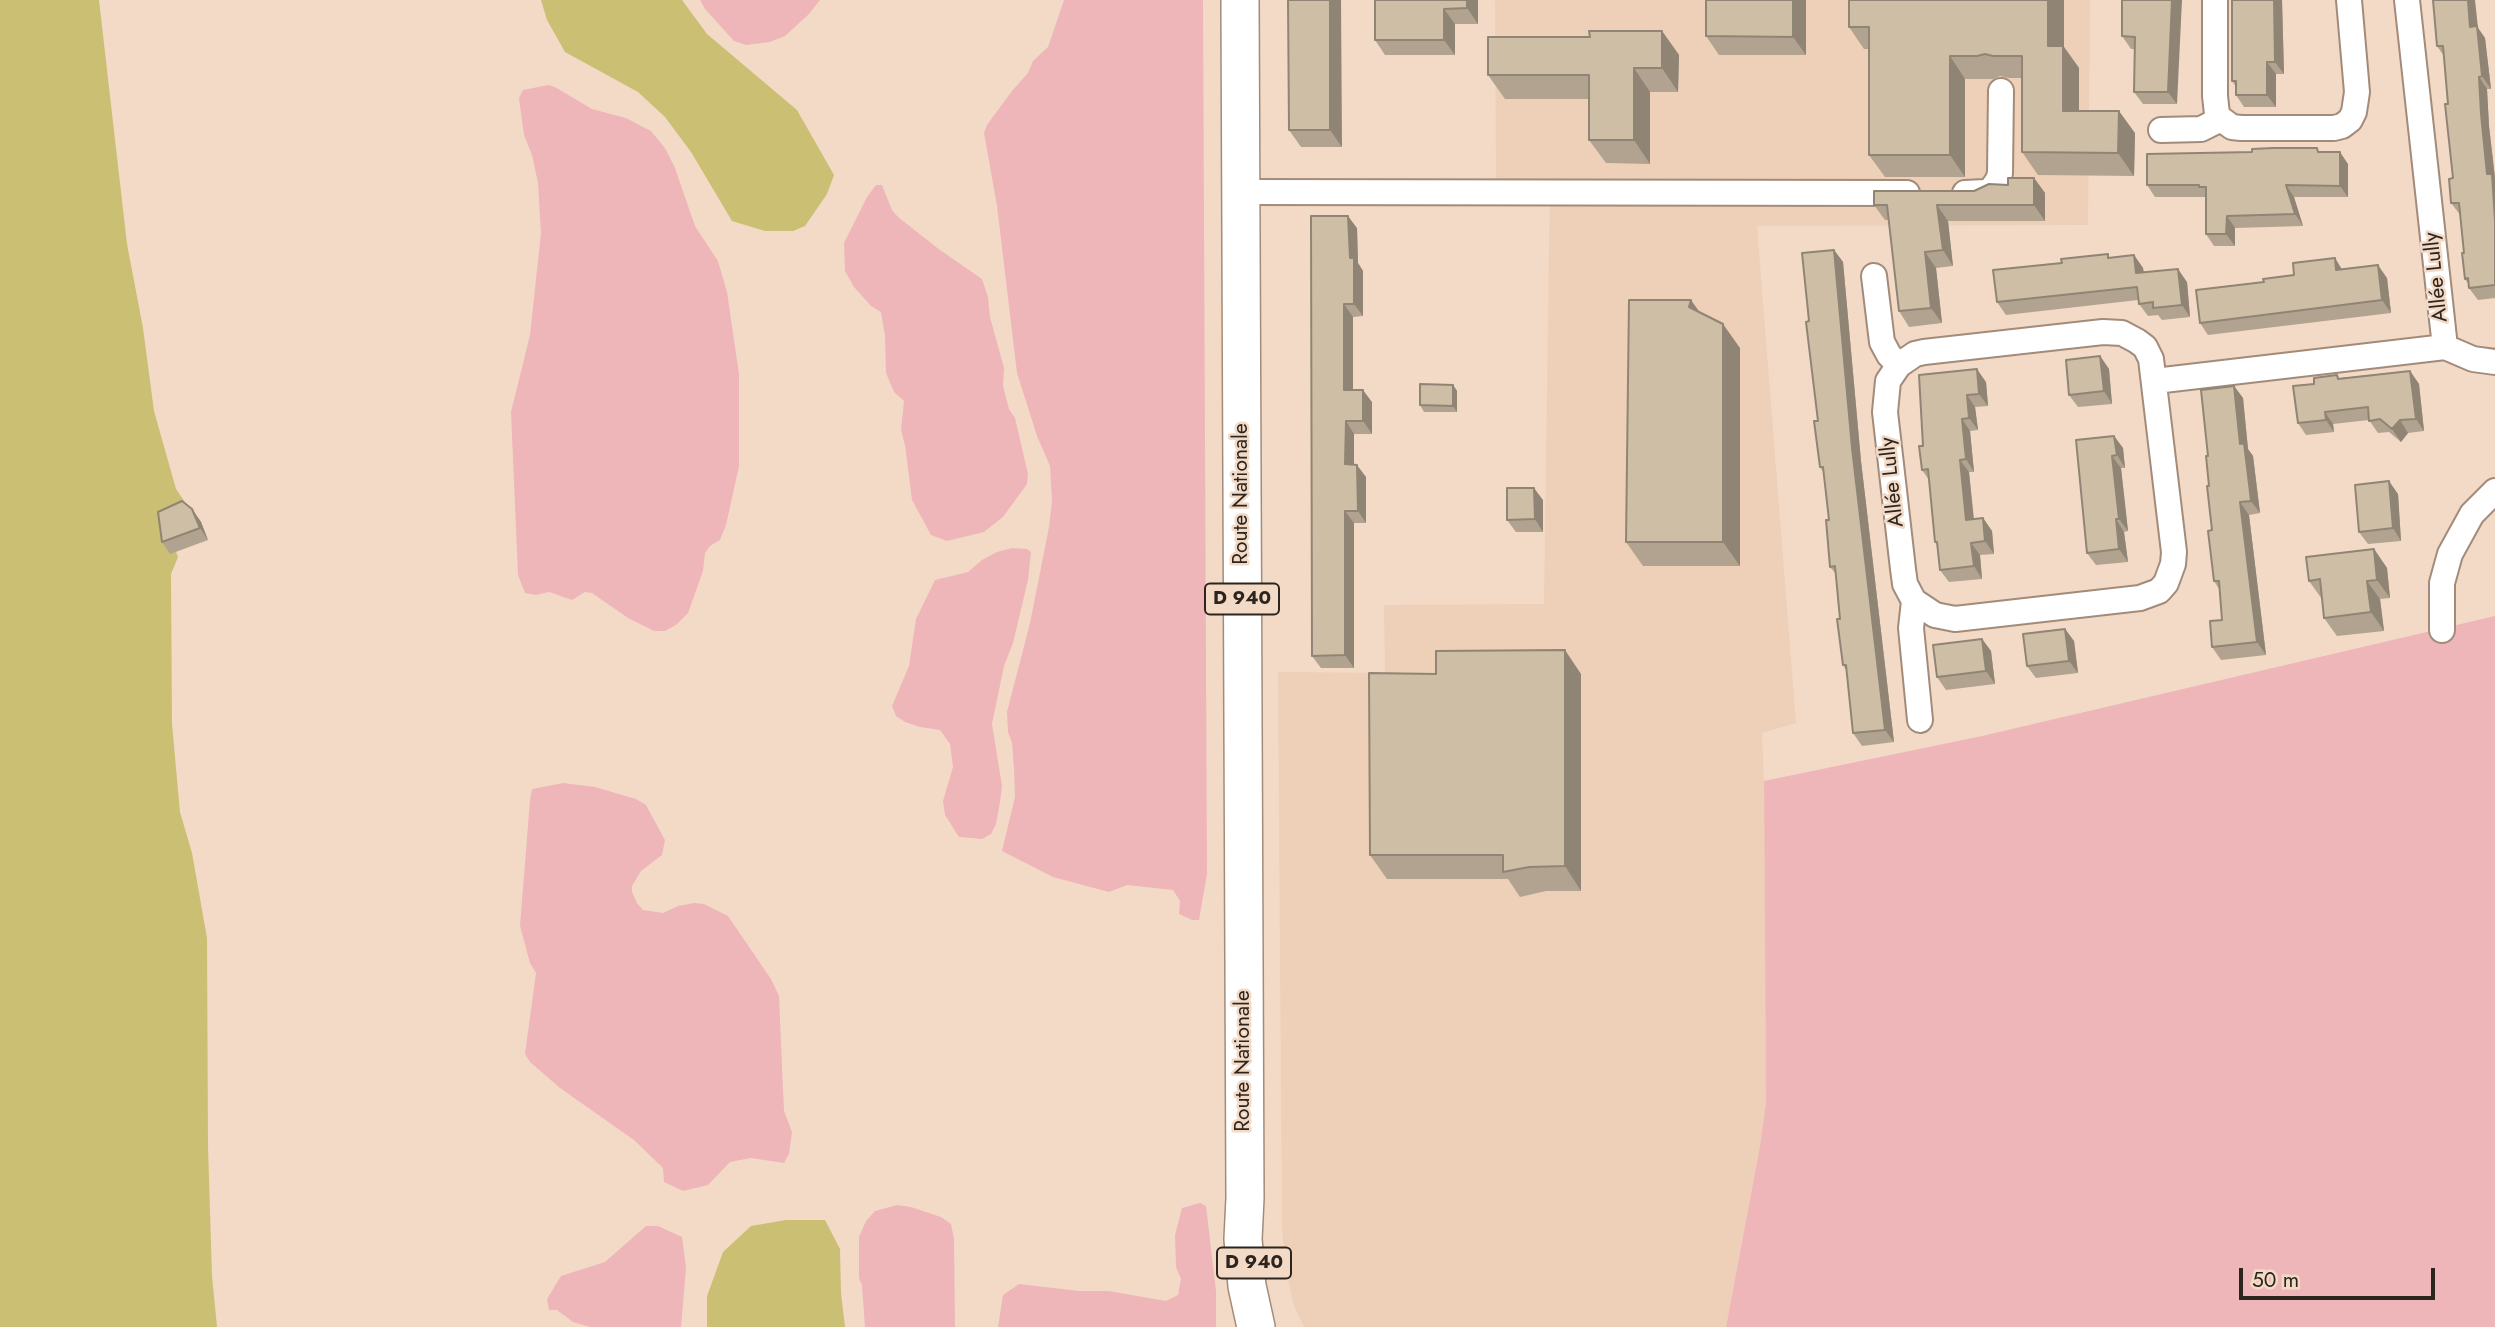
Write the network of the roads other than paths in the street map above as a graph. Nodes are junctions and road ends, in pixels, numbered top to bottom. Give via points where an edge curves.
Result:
1 (1240, 0) edge
2 (2215, 0) edge
3 (2349, 0) edge
4 (2407, 0) edge
5 (2001, 91) dead end
6 (2221, 119) junction
7 (2161, 130) dead end
8 (1241, 192) junction
9 (1874, 276) dead end
10 (2445, 347) junction
11 (2495, 362) edge
12 (1899, 365) junction
13 (2155, 381) junction
14 (2495, 491) edge
15 (1914, 601) junction
16 (2442, 630) dead end
17 (1920, 720) dead end
18 (1245, 1198) junction
19 (1256, 1327) edge
20 (1272, 1327) edge

1 - 8 main road, Route Nationale / D 940
2 - 6 street via 2215,96
3 - 6 street via 2357,92 2350,120 2334,128 2241,128
4 - 10 street, Allée Lully
5 - 8 street via 2000,173 1985,192
6 - 7 street via 2201,129
8 - 18 main road, Route Nationale / D 940
9 - 12 street via 1882,342
10 - 11 street
10 - 13 street, Allée Lully
12 - 13 street via 1924,352 2113,332 2145,347
12 - 15 street, Allée Lully via 1888,381 1884,401 1905,584
13 - 15 street via 2174,552 2170,575 2159,590 2140,598 1955,619 1935,615
14 - 16 street via 2472,514 2450,554 2441,591
15 - 17 street, Allée Lully via 1911,628
18 - 19 main road, D 940 via 1244,1268
18 - 20 main road, D 940 via 1254,1262

